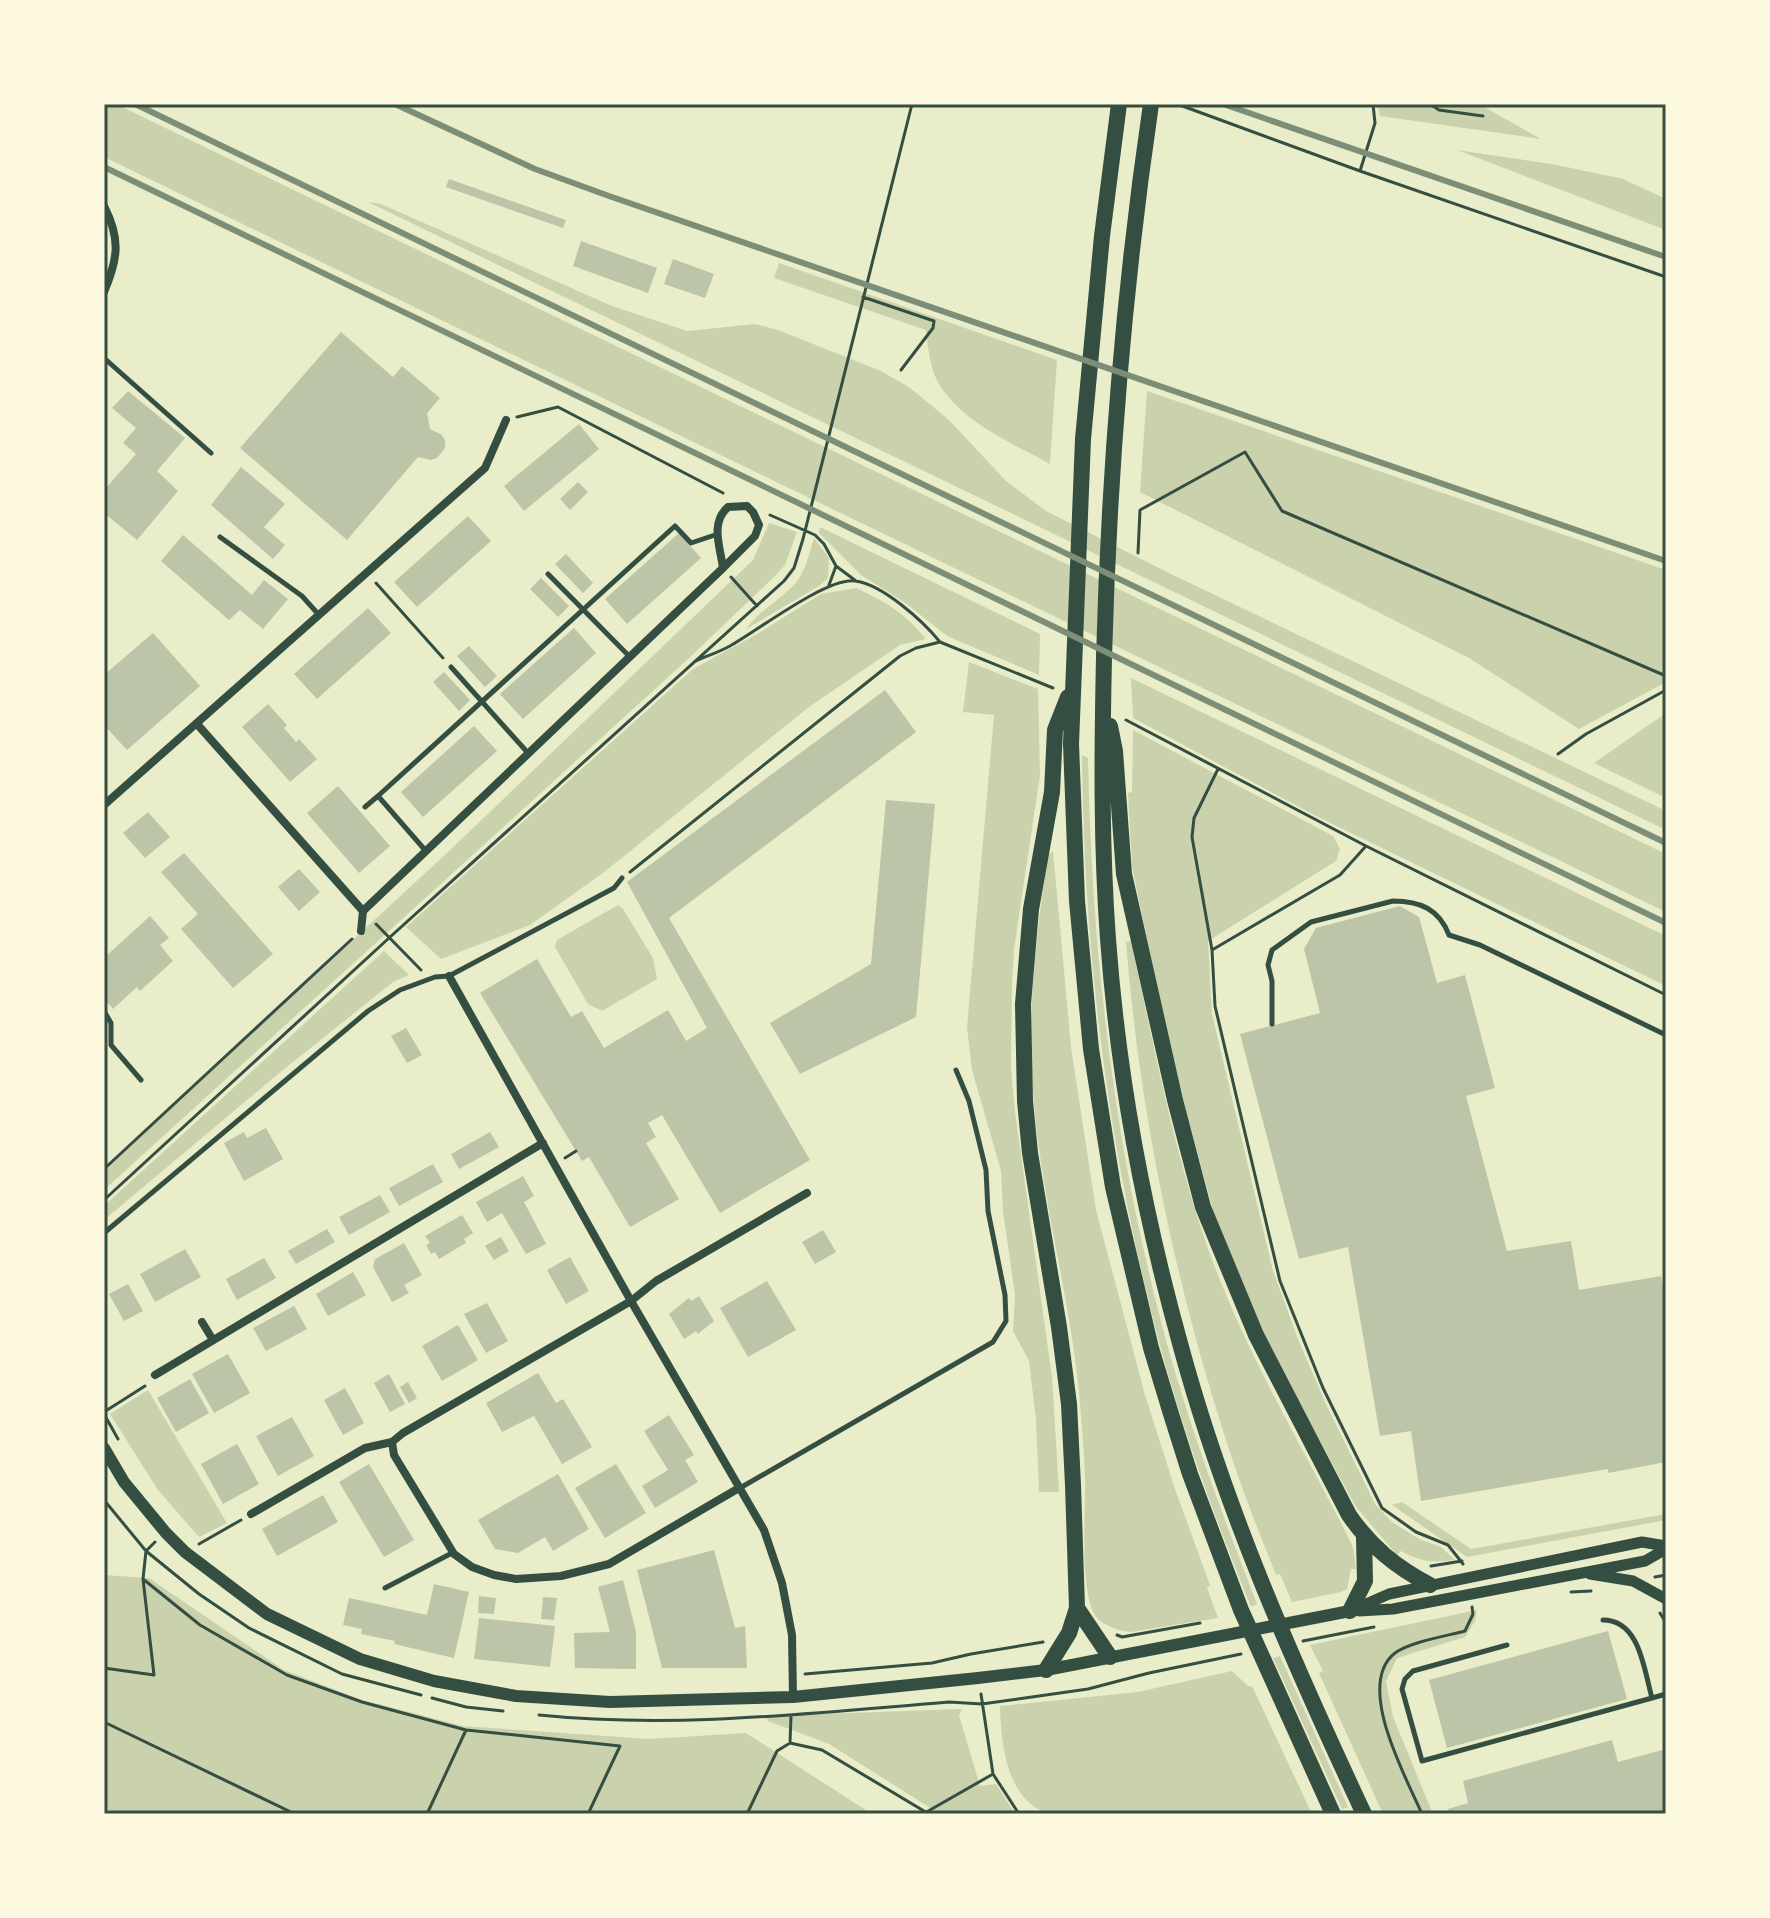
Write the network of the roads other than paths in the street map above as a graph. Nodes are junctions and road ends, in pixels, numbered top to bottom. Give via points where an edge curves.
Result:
1 (1119, 104) edge
2 (1151, 104) edge
3 (104, 206) edge
4 (104, 292) edge
5 (104, 358) edge
6 (506, 420) road end
7 (211, 453) dead end
8 (718, 534) junction
9 (220, 537) dead end
10 (723, 568) junction
11 (548, 574) dead end
12 (582, 609) junction
13 (320, 616) junction
14 (629, 656) junction
15 (451, 667) road end
16 (1069, 689) junction
17 (482, 701) junction
18 (197, 724) junction
19 (528, 753) junction
20 (1109, 762) junction
21 (378, 796) junction
22 (104, 805) edge
23 (365, 807) dead end
24 (425, 850) junction
25 (622, 878) road end
26 (363, 911) junction
27 (361, 931) road end
28 (449, 976) junction
29 (104, 1011) edge
30 (1272, 1024) dead end
31 (1666, 1035) edge
32 (956, 1070) dead end
33 (141, 1080) dead end
34 (543, 1143) junction
35 (807, 1193) dead end
36 (104, 1233) edge
37 (631, 1301) junction
38 (202, 1322) dead end
39 (213, 1340) junction
40 (155, 1375) road end
41 (392, 1442) junction
42 (104, 1448) edge
43 (739, 1488) junction
44 (251, 1514) road end
45 (1364, 1538) junction
46 (1666, 1547) edge
47 (452, 1553) junction
48 (1582, 1572) junction
49 (1430, 1585) junction
50 (385, 1588) dead end
51 (1666, 1599) edge
52 (1077, 1608) junction
53 (1350, 1611) junction
54 (1603, 1620) dead end
55 (1507, 1645) dead end
56 (1110, 1657) junction
57 (1046, 1670) junction
58 (1666, 1694) edge
59 (793, 1697) junction
60 (1652, 1698) junction
61 (1333, 1814) edge
62 (1364, 1814) edge

1 - 16 highway via 1083,439
2 - 20 highway via 1131,255 1107,550 1103,693
3 - 4 street via 115,233 116,265
5 - 7 lane
6 - 13 street via 485,468
8 - 10 street
8 - 10 street via 717,523 728,507 747,506 759,525
8 - 12 lane via 691,543 675,526
9 - 13 lane via 302,596
10 - 14 street
11 - 12 lane
12 - 14 lane
12 - 17 lane
13 - 18 street
14 - 19 street
15 - 17 lane
16 - 52 highway via 1054,737 1052,792 1031,909 1022,1040 1030,1153 1069,1404
16 - 61 highway via 1077,901 1091,1049 1127,1252 1190,1474 1262,1660
17 - 19 lane
17 - 21 lane
18 - 22 street
18 - 26 street
19 - 24 street
20 - 45 highway via 1124,874 1203,1207 1256,1335
20 - 62 highway via 1103,869 1108,944 1138,1163 1163,1278 1195,1398 1235,1513 1269,1603 1297,1648
21 - 23 lane
21 - 24 lane
24 - 26 street
25 - 28 lane via 614,888
26 - 27 street
28 - 34 street
28 - 36 lane via 400,990 368,1011
29 - 33 lane via 111,1023 111,1045
30 - 31 lane via 1272,950 1311,922 1406,901 1439,915 1449,935
32 - 43 lane via 986,1170 1006,1321 993,1342
34 - 37 street
34 - 39 street
35 - 37 street
37 - 41 street
37 - 43 street
38 - 39 street
39 - 40 street
41 - 44 street via 365,1448
41 - 47 street via 394,1455
42 - 59 main road via 124,1482 185,1552 267,1614 360,1659 434,1681 562,1701
43 - 47 street via 623,1557 582,1572 506,1578 472,1567
43 - 59 street via 764,1530 782,1583 792,1635
45 - 49 highway via 1400,1569
45 - 53 highway via 1365,1581
46 - 48 street via 1645,1561
46 - 49 street via 1642,1542
47 - 50 lane
48 - 51 street via 1633,1581
48 - 53 street via 1393,1609
49 - 53 street via 1389,1594
52 - 56 highway
52 - 57 highway via 1069,1633
53 - 56 main road
54 - 60 lane via 1631,1632
55 - 60 lane via 1413,1671 1405,1679 1402,1689 1422,1761
56 - 57 main road
57 - 59 main road
58 - 60 lane

